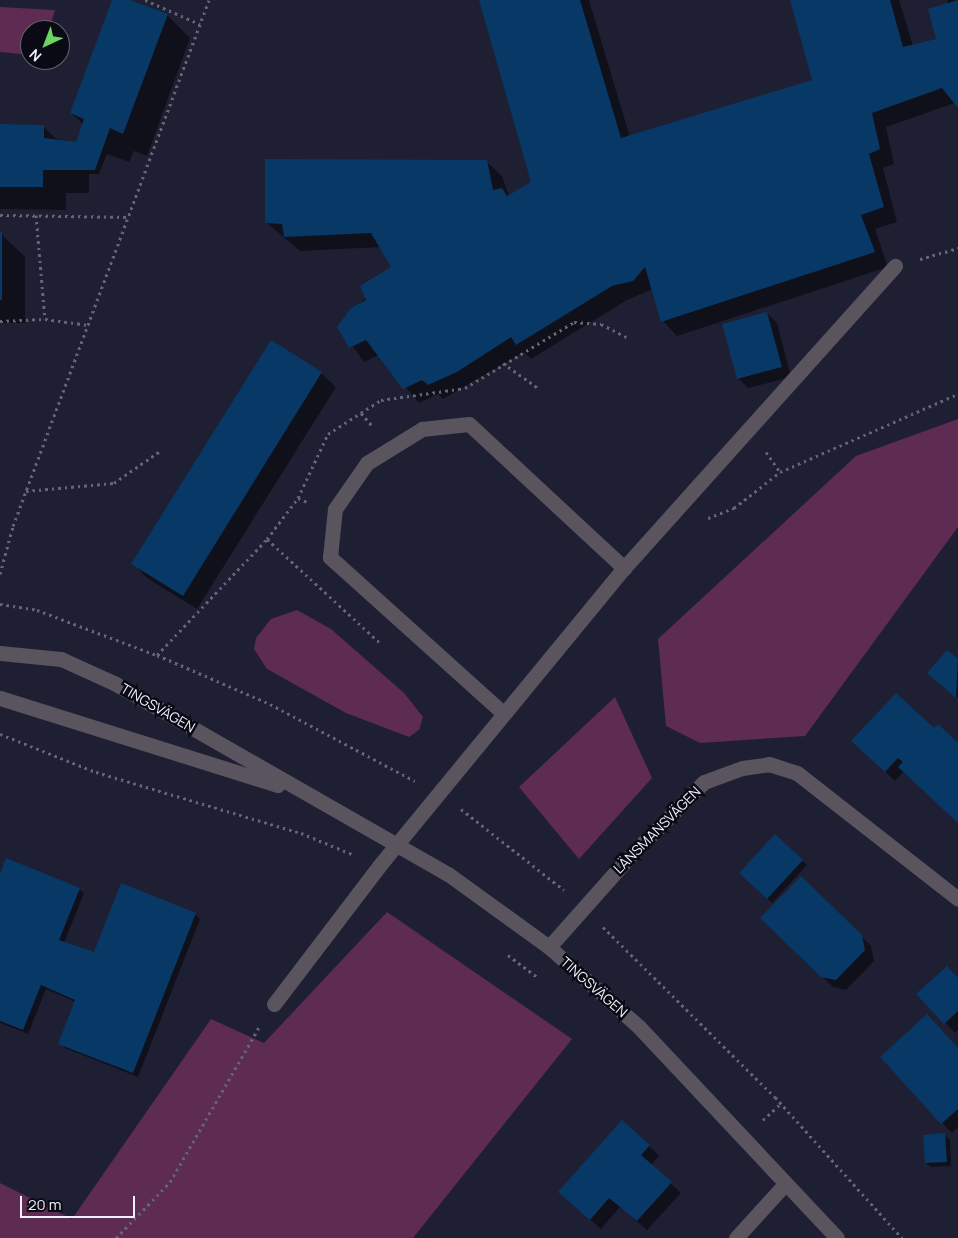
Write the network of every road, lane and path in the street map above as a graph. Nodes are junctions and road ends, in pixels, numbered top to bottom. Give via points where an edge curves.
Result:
1 (146, 0) edge
2 (209, 0) edge
3 (200, 24) junction
4 (0, 215) edge
5 (36, 215) junction
6 (129, 217) junction
7 (958, 248) edge
8 (895, 266) joint
9 (45, 319) junction
10 (0, 321) edge
11 (89, 325) junction
12 (629, 338) dead end
13 (502, 363) junction
14 (538, 388) dead end
15 (958, 394) edge
16 (160, 451) dead end
17 (26, 491) junction
18 (697, 522) dead end
19 (267, 539) junction
20 (624, 568) junction
21 (0, 574) edge
22 (0, 604) edge
23 (382, 645) dead end
24 (0, 653) edge
25 (157, 655) junction
26 (0, 698) edge
27 (503, 713) junction
28 (0, 734) edge
29 (305, 793) junction
30 (438, 795) junction
31 (396, 845) junction
32 (378, 866) junction
33 (958, 899) edge
34 (583, 907) junction
35 (550, 948) junction
36 (506, 953) dead end
37 (544, 982) dead end
38 (274, 1004) joint
39 (785, 1184) junction
40 (116, 1238) edge
41 (736, 1238) edge
42 (837, 1238) edge
43 (902, 1238) edge

1 - 3 path
2 - 3 path
3 - 6 path
4 - 5 path
5 - 6 path
5 - 9 path
6 - 11 path
7 - 8 path
8 - 20 street
9 - 10 path
9 - 11 path
11 - 17 path
12 - 13 path via 601,324 574,322
13 - 14 path
13 - 19 path via 465,388 381,400 328,434 298,498
15 - 18 path via 780,472 734,508
16 - 17 path via 114,483
17 - 21 path
19 - 23 path
19 - 25 path
20 - 27 street
20 - 27 street via 469,424 422,429 367,464 335,509 330,557
22 - 25 path via 37,610
24 - 29 street, TINGSVÄGEN via 61,659 114,683
25 - 30 path via 270,704
26 - 29 street, TINGSVÄGEN
27 - 30 street
28 - 32 path via 96,772 301,833
29 - 31 street, TINGSVÄGEN
30 - 31 street
30 - 34 path via 532,862
31 - 32 street
31 - 35 street, TINGSVÄGEN via 448,874
32 - 38 street
33 - 34 street, LÄNSMANSVÄGEN via 797,773 768,764 742,768 704,782
34 - 35 street, LÄNSMANSVÄGEN
34 - 43 path via 775,1096
35 - 39 street, TINGSVÄGEN via 646,1033
36 - 37 path
38 - 40 path via 231,1071 170,1182
39 - 41 street
39 - 42 street, TINGSVÄGEN

